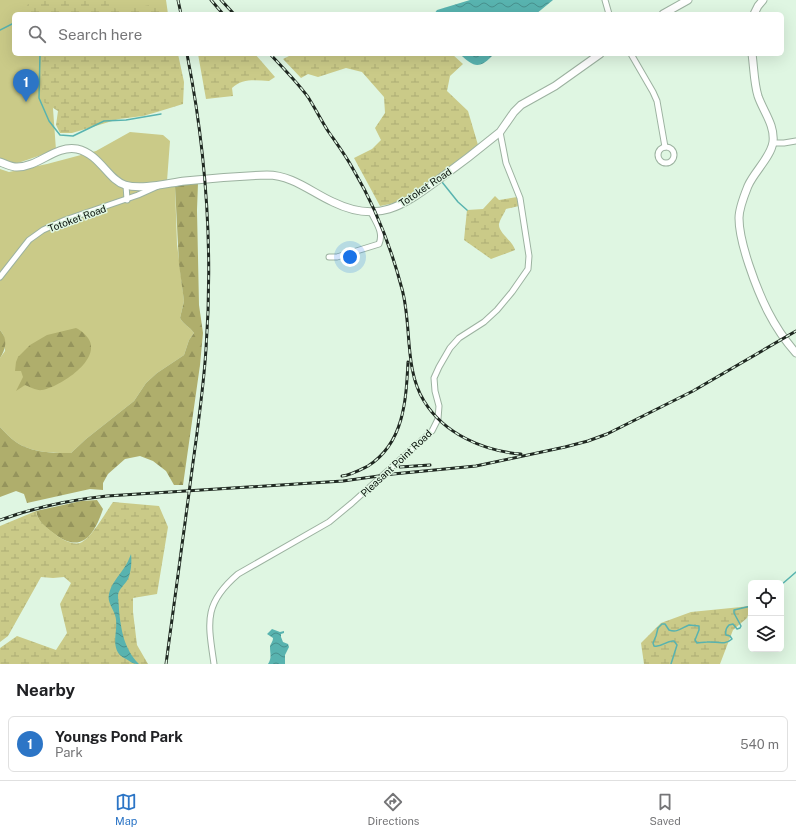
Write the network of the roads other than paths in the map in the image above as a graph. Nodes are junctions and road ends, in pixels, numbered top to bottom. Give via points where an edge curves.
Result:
1 (605, 0) edge
2 (688, 0) edge
3 (763, 0) edge
4 (608, 12) edge
5 (667, 12) edge
6 (755, 12) edge
7 (597, 56) edge
8 (632, 56) edge
9 (752, 56) edge
10 (500, 132) junction
11 (796, 141) edge
12 (773, 143) junction
13 (665, 147) dead end
14 (0, 162) edge
15 (162, 184) junction
16 (126, 185) junction
17 (127, 200) junction
18 (371, 212) junction
19 (329, 257) dead end
20 (0, 277) edge
21 (796, 353) edge
22 (214, 664) edge

1 - 4 street
2 - 5 main road
3 - 6 main road
7 - 10 main road, Totoket Road via 555,86 521,105
8 - 13 street via 657,101
9 - 12 main road via 758,96 771,126
10 - 18 main road, Totoket Road via 409,200 389,209
10 - 22 street, Pleasant Point Road via 506,163 520,198 529,256 528,269 497,310 459,338 450,348 434,378 439,406 438,419 432,431 329,522 238,574 226,584 217,596 211,612 209,630
11 - 12 street
12 - 21 main road via 748,186 740,208 740,232 763,303 783,339
14 - 16 main road via 20,167 62,150 75,149 92,156 118,181
15 - 16 main road
15 - 17 street, Totoket Road
15 - 18 main road, Totoket Road via 277,176 298,183 341,206
16 - 17 street
17 - 20 street, Totoket Road via 65,220 43,230 26,243
18 - 19 street via 380,228 379,244 337,257

